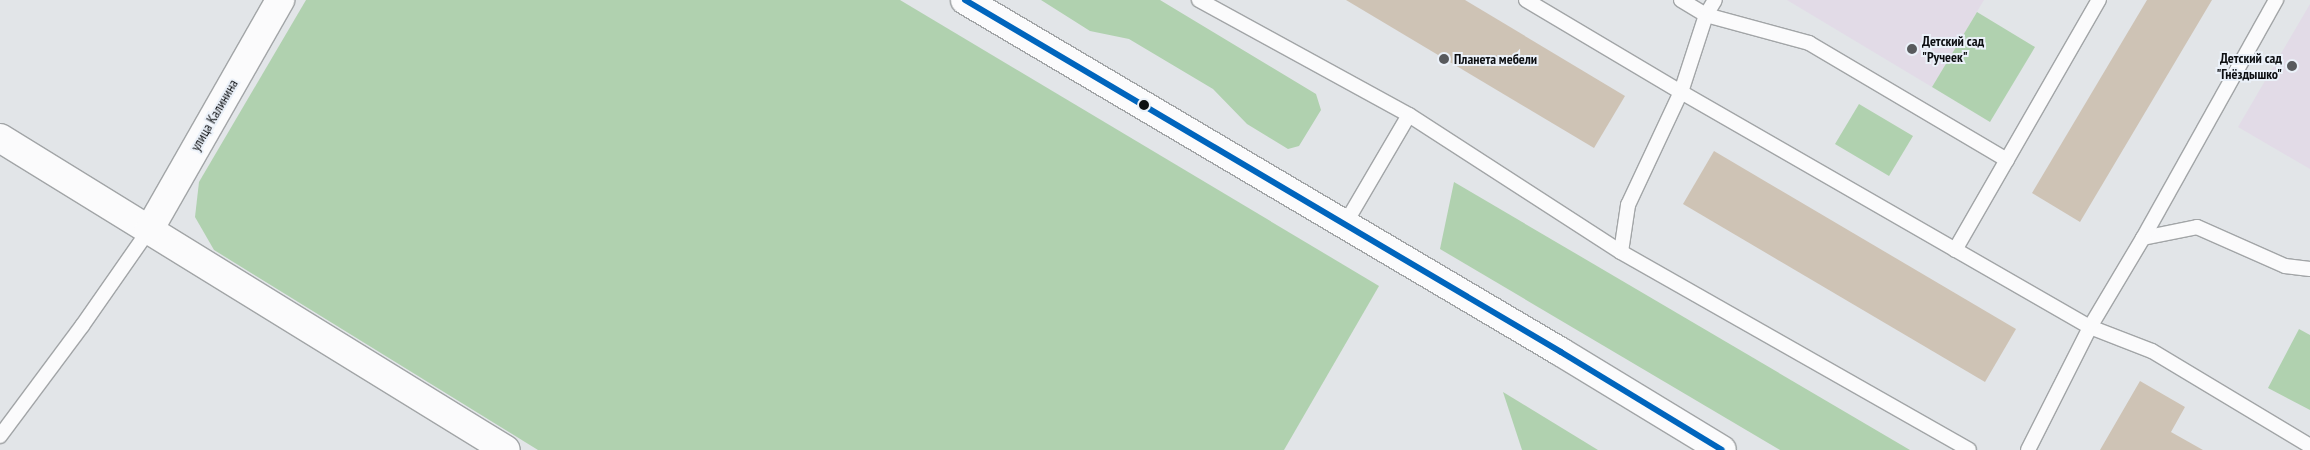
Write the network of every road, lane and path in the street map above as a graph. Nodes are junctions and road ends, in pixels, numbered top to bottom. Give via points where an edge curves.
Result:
1 (965, 0) edge
2 (1200, 0) edge
3 (1526, 0) edge
4 (1682, 0) edge
5 (1715, 0) edge
6 (2099, 0) edge
7 (2276, 0) edge
8 (273, 3) edge
9 (1706, 15) junction
10 (1681, 92) junction
11 (1409, 115) junction
12 (0, 138) edge
13 (2007, 160) junction
14 (1345, 224) junction
15 (149, 230) junction
16 (2143, 238) junction
17 (1955, 250) junction
18 (1620, 252) junction
19 (2310, 269) edge
20 (2090, 328) junction
21 (0, 436) edge
22 (1712, 444) edge
23 (2310, 446) edge
24 (506, 450) edge
25 (1728, 450) edge
26 (1969, 450) edge
27 (2028, 450) edge

1 - 14 main road
2 - 11 lane
3 - 10 lane
4 - 9 lane
5 - 9 lane
6 - 13 lane
7 - 16 lane
8 - 15 main road, улица Калинина
9 - 10 lane
9 - 13 lane via 1809,43
10 - 17 lane
10 - 18 lane via 1628,205
11 - 14 lane
11 - 18 lane
12 - 15 main road
13 - 17 lane
14 - 22 main road
15 - 21 lane
15 - 24 main road
16 - 19 lane via 2197,227 2285,266
16 - 20 lane
17 - 20 lane
18 - 26 lane
20 - 23 lane via 2152,351
20 - 27 lane
22 - 25 main road

